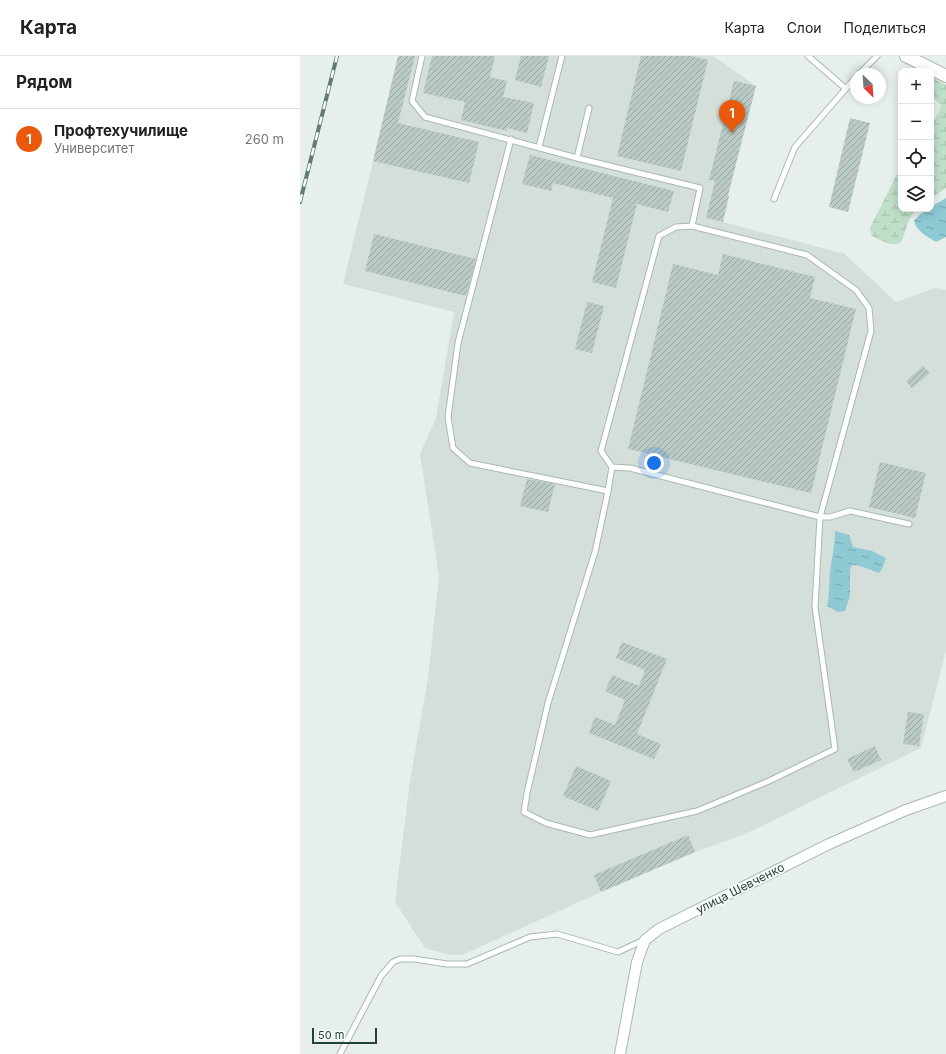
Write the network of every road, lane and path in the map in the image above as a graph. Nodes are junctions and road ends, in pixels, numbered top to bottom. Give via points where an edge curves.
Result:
1 (422, 56) edge
2 (562, 56) edge
3 (808, 56) edge
4 (877, 56) edge
5 (906, 56) edge
6 (865, 68) edge
7 (946, 76) edge
8 (850, 83) edge
9 (845, 88) junction
10 (589, 108) dead end
11 (511, 139) junction
12 (539, 147) junction
13 (578, 158) junction
14 (774, 198) dead end
15 (692, 226) junction
16 (612, 466) junction
17 (608, 492) junction
18 (820, 517) junction
19 (909, 524) dead end
20 (946, 796) edge
21 (645, 940) junction
22 (340, 1054) edge
23 (620, 1054) edge

1 - 11 lane via 412,101 424,117
2 - 12 lane
3 - 9 lane
4 - 6 lane
5 - 7 street
8 - 9 lane
9 - 14 lane via 795,147
10 - 13 lane
11 - 12 lane
11 - 17 lane via 458,342 448,417 453,448 470,463
12 - 13 lane
13 - 15 lane via 700,188
15 - 16 lane via 676,227 659,236 601,451
15 - 18 lane via 807,256 856,290 869,308 872,332
16 - 17 lane
16 - 18 lane via 630,468
17 - 18 lane via 595,552 548,703 524,812 546,823 590,835 697,811 769,782 835,749 815,607
18 - 19 lane via 850,511
20 - 21 street, улица Шевченко via 906,810 828,844 659,929
21 - 22 lane via 618,952 557,934 530,937 467,964 400,959 392,962 381,976
21 - 23 street via 637,962

